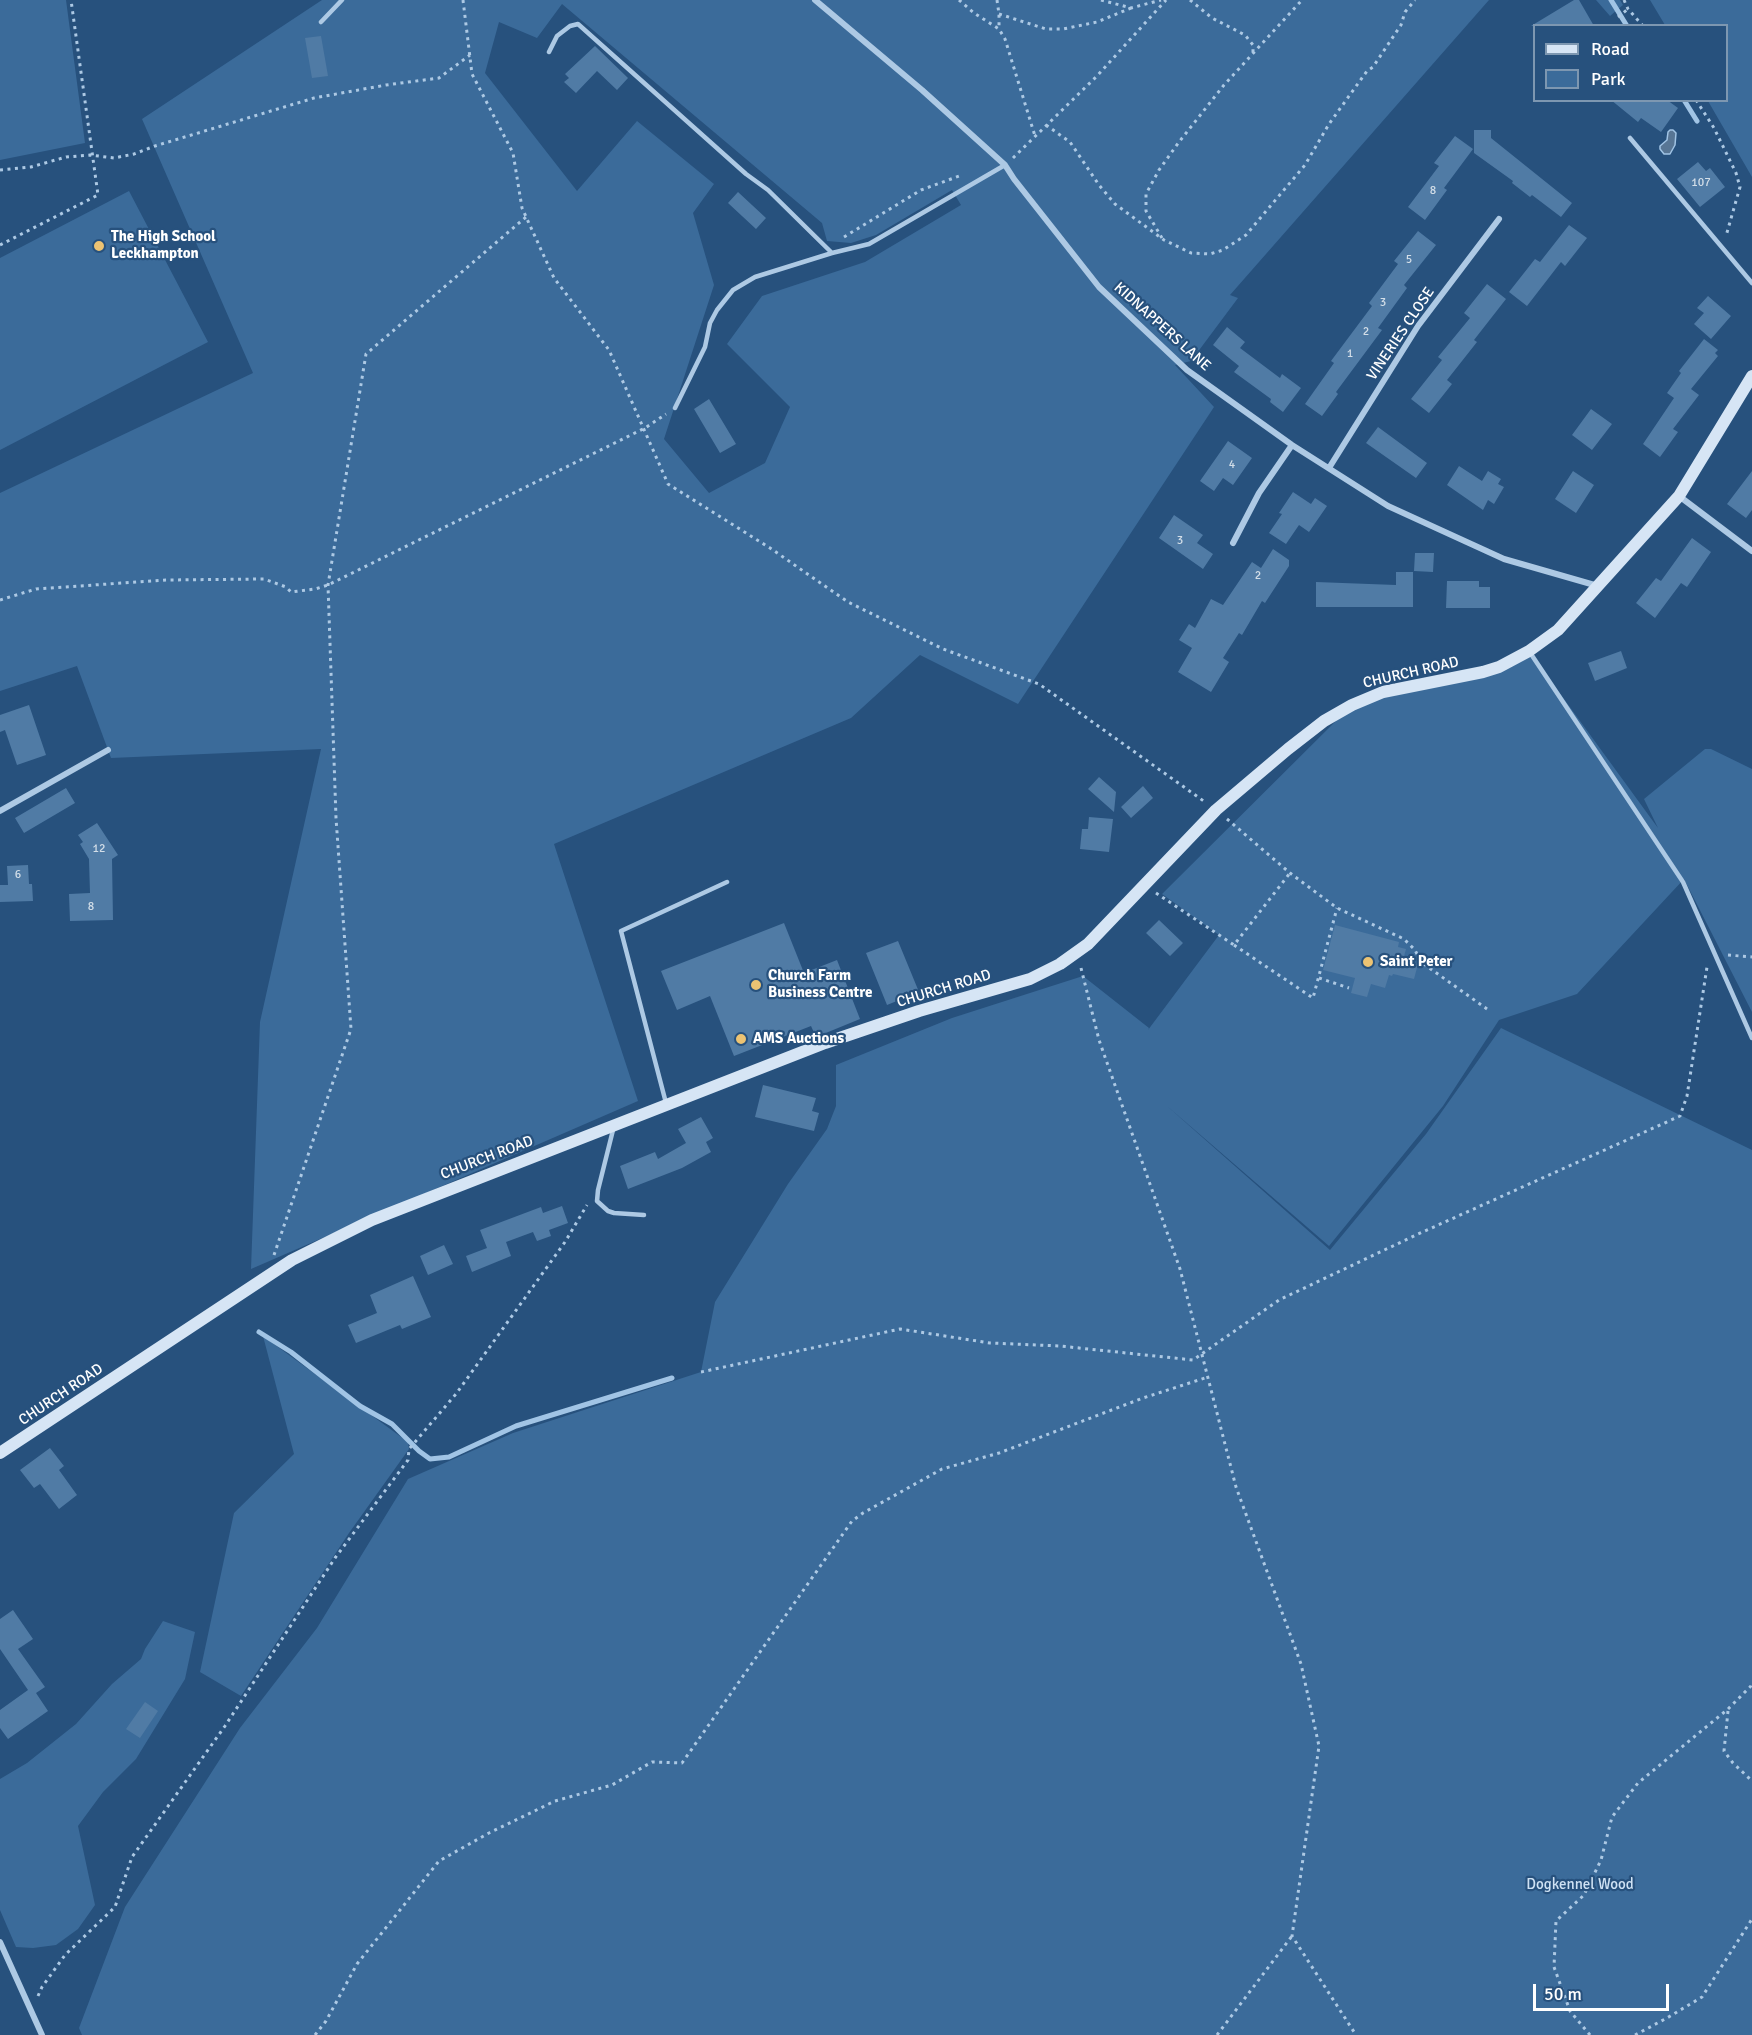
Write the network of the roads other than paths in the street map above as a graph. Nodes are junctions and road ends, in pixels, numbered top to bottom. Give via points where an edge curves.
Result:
1 (342, 0) edge
2 (815, 0) edge
3 (321, 22) dead end
4 (549, 52) dead end
5 (1630, 138) dead end
6 (1005, 165) junction
7 (1499, 219) dead end
8 (832, 253) junction
9 (1752, 283) edge
10 (1752, 376) edge
11 (675, 408) road end
12 (1292, 446) junction
13 (1329, 468) junction
14 (1679, 496) junction
15 (1233, 543) dead end
16 (1752, 551) edge
17 (1598, 586) junction
18 (1529, 651) junction
19 (108, 750) dead end
20 (0, 811) edge
21 (727, 882) dead end
22 (1752, 1038) edge
23 (666, 1103) junction
24 (615, 1124) junction
25 (644, 1215) dead end
26 (0, 1452) edge
27 (0, 1942) edge
28 (42, 2035) edge

1 - 3 lane
2 - 6 street, KIDNAPPERS LANE
4 - 8 lane via 557,36 578,24 737,167 768,190
5 - 9 lane
6 - 8 lane via 869,244
6 - 12 street, KIDNAPPERS LANE via 1100,287 1187,370
7 - 13 street, VINERIES CLOSE via 1418,326
8 - 11 lane via 755,277 733,290 717,310 705,347
10 - 14 street, CHURCH ROAD
12 - 13 street, KIDNAPPERS LANE
12 - 15 street via 1259,493
13 - 17 street, KIDNAPPERS LANE via 1388,506 1504,559
14 - 16 street
14 - 17 street, CHURCH ROAD
17 - 18 street, CHURCH ROAD via 1558,630
18 - 22 lane via 1683,882
18 - 23 street, CHURCH ROAD via 1483,672 1383,692 1352,705 1301,738 1216,810 1088,944 1060,964 1030,979 835,1039
19 - 20 street
21 - 23 lane via 621,932
23 - 24 street, CHURCH ROAD
24 - 25 lane via 597,1201 608,1211
24 - 26 street, CHURCH ROAD via 372,1220 292,1260
27 - 28 street

